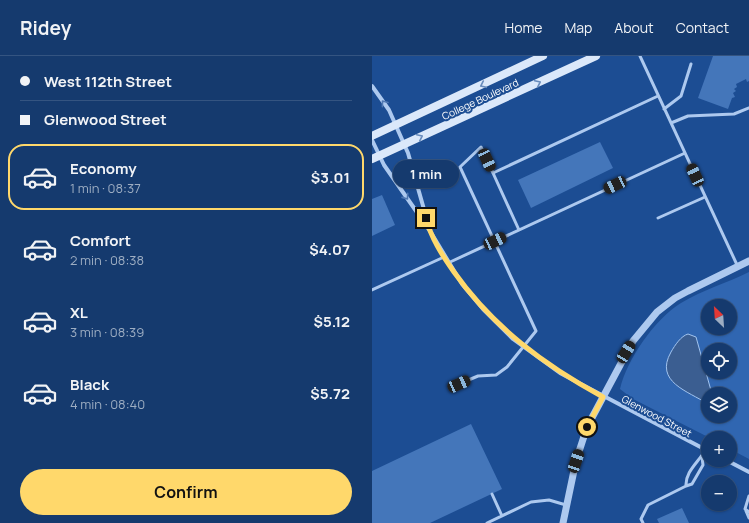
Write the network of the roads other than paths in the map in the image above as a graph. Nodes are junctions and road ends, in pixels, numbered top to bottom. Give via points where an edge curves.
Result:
1 (543, 56) edge
2 (596, 56) edge
3 (640, 56) edge
4 (527, 60) edge
5 (691, 64) dead end
6 (372, 86) edge
7 (658, 96) junction
8 (749, 108) edge
9 (664, 109) junction
10 (671, 123) junction
11 (396, 125) junction
12 (372, 136) edge
13 (372, 140) edge
14 (404, 145) junction
15 (685, 153) junction
16 (380, 155) junction
17 (372, 159) edge
18 (493, 173) junction
19 (705, 196) junction
20 (658, 218) dead end
21 (519, 230) junction
22 (430, 231) junction
23 (495, 241) junction
24 (444, 257) junction
25 (749, 262) edge
26 (448, 263) junction
27 (738, 267) junction
28 (372, 290) edge
29 (524, 348) junction
30 (459, 384) dead end
31 (603, 397) junction
32 (701, 447) edge
33 (701, 458) edge
34 (737, 466) edge
35 (702, 467) edge
36 (749, 472) edge
37 (686, 486) junction
38 (492, 494) dead end
39 (749, 496) edge
40 (566, 505) junction
41 (745, 509) junction
42 (749, 512) edge
43 (502, 516) junction
44 (749, 518) edge
45 (487, 523) edge
46 (563, 523) edge
47 (643, 523) edge

1 - 4 main road, College Boulevard
14 -> 2 main road, College Boulevard
3 - 7 lane
4 -> 11 main road, College Boulevard
5 - 9 lane via 681,96
11 -> 6 street, Glenwood Street
7 - 9 lane
7 - 18 lane
8 - 10 lane via 734,114 688,116
9 - 10 lane
10 - 15 lane
11 - 12 main road, College Boulevard
11 - 14 street, Glenwood Street
13 - 16 street, Glenwood Street
14 - 16 main road, College Boulevard
14 - 22 street, Glenwood Street
15 - 19 lane
15 - 21 lane
16 - 17 main road, College Boulevard
16 -> 22 street, Glenwood Street via 384,165
18 - 21 lane
18 - 23 lane via 481,147 460,167
19 - 20 lane
19 - 27 lane
21 - 23 lane
22 - 24 street, Glenwood Street
23 - 26 lane
23 - 29 lane via 536,331
24 - 26 street, Glenwood Street
24 - 28 lane
25 - 27 street
26 - 29 street, Glenwood Street via 483,309
27 - 31 street via 688,291 657,312 633,341
29 - 30 lane via 496,375 478,376
29 - 31 street, Glenwood Street via 560,373
31 - 32 street, Glenwood Street
31 - 40 street via 587,427
33 - 37 lane via 696,461
34 - 36 street
35 - 37 lane via 692,484
37 - 47 lane via 648,505 641,519
38 - 43 lane
39 - 41 lane
40 - 43 lane via 549,500 531,502
40 - 46 street
41 - 42 lane
41 - 44 lane
43 - 45 lane

